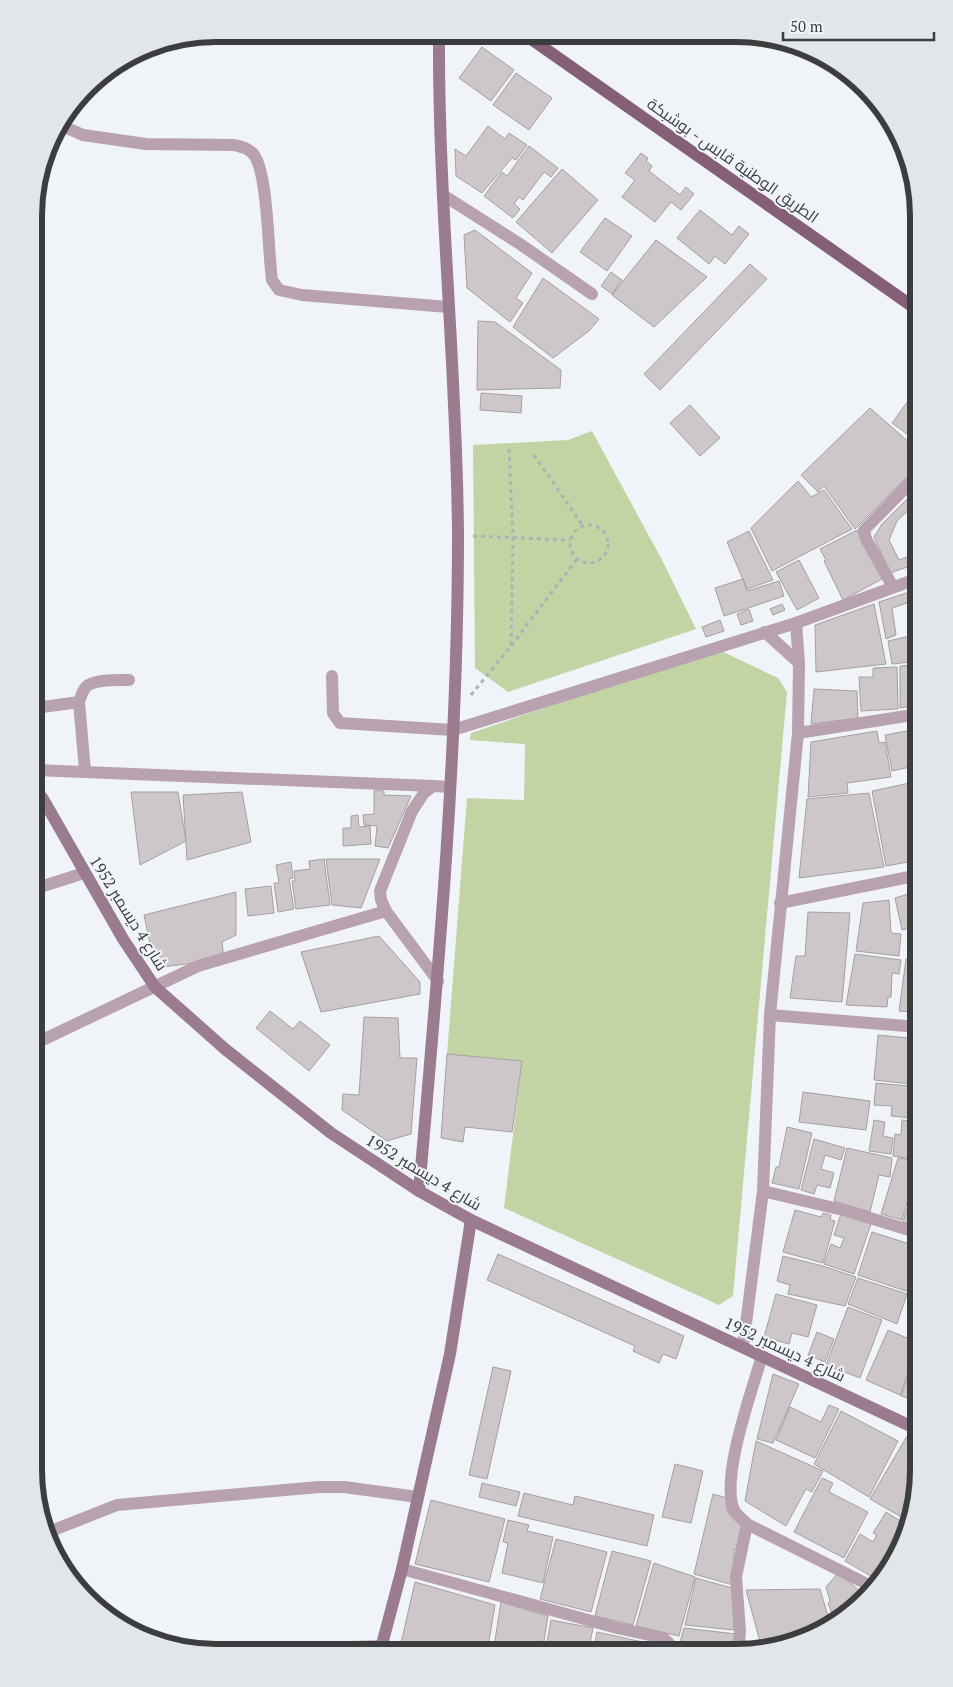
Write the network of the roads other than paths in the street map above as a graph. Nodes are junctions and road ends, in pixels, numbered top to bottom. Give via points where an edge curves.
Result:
1 (439, 42) edge
2 (536, 42) edge
3 (67, 128) edge
4 (443, 194) junction
5 (592, 294) dead end
6 (910, 301) edge
7 (448, 306) junction
8 (910, 483) edge
9 (910, 581) edge
10 (893, 587) junction
11 (796, 623) junction
12 (765, 632) junction
13 (799, 663) junction
14 (332, 676) dead end
15 (130, 680) dead end
16 (79, 702) junction
17 (42, 707) edge
18 (910, 715) edge
19 (453, 723) junction
20 (798, 732) junction
21 (42, 770) edge
22 (85, 772) junction
23 (433, 786) junction
24 (450, 787) junction
25 (42, 798) edge
26 (84, 873) junction
27 (910, 878) edge
28 (42, 886) edge
29 (780, 903) junction
30 (386, 911) junction
31 (438, 981) junction
32 (155, 987) junction
33 (770, 1014) junction
34 (910, 1026) edge
35 (42, 1040) edge
36 (763, 1191) junction
37 (419, 1192) junction
38 (471, 1220) junction
39 (910, 1230) edge
40 (743, 1347) junction
41 (762, 1356) junction
42 (910, 1426) edge
43 (418, 1497) junction
44 (747, 1524) junction
45 (53, 1530) edge
46 (402, 1569) junction
47 (868, 1585) edge
48 (382, 1644) edge
49 (670, 1644) edge
50 (739, 1644) edge

1 - 4 street
2 - 6 main road, الطريق الوطنية قابس - بوشبكة
3 - 7 street via 83,134 146,144 248,148 260,167 271,271 279,290 302,295
4 - 5 street
4 - 7 street
7 - 19 street via 458,535
8 - 10 street via 864,530
9 - 10 street
10 - 11 street
11 - 12 street
11 - 13 street
12 - 13 street
12 - 19 street
13 - 20 street
14 - 19 street via 333,713 340,723
15 - 16 street via 92,682 85,688
16 - 17 street
16 - 22 street
18 - 20 street
19 - 24 street
20 - 29 street
21 - 22 street
22 - 23 street
23 - 24 street
23 - 30 street via 412,811 380,891
24 - 31 street
25 - 26 street, شارع 4 ديسمبر 1952
26 - 28 street
26 - 32 street, شارع 4 ديسمبر 1952 via 122,939
27 - 29 street
29 - 33 street
30 - 31 street
30 - 32 street via 198,966
31 - 37 street
32 - 35 street
32 - 37 street, شارع 4 ديسمبر 1952 via 225,1049 330,1133
33 - 34 street
33 - 36 street
36 - 39 street
36 - 40 street
37 - 38 street, شارع 4 ديسمبر 1952
38 - 40 street, شارع 4 ديسمبر 1952
38 - 43 street via 450,1354
40 - 41 street, شارع 4 ديسمبر 1952
41 - 42 street, شارع 4 ديسمبر 1952
41 - 44 street via 731,1474 734,1508
43 - 45 street via 319,1487 117,1505
43 - 46 street
44 - 47 street
44 - 50 street via 736,1577
46 - 48 street
46 - 49 street via 663,1638

